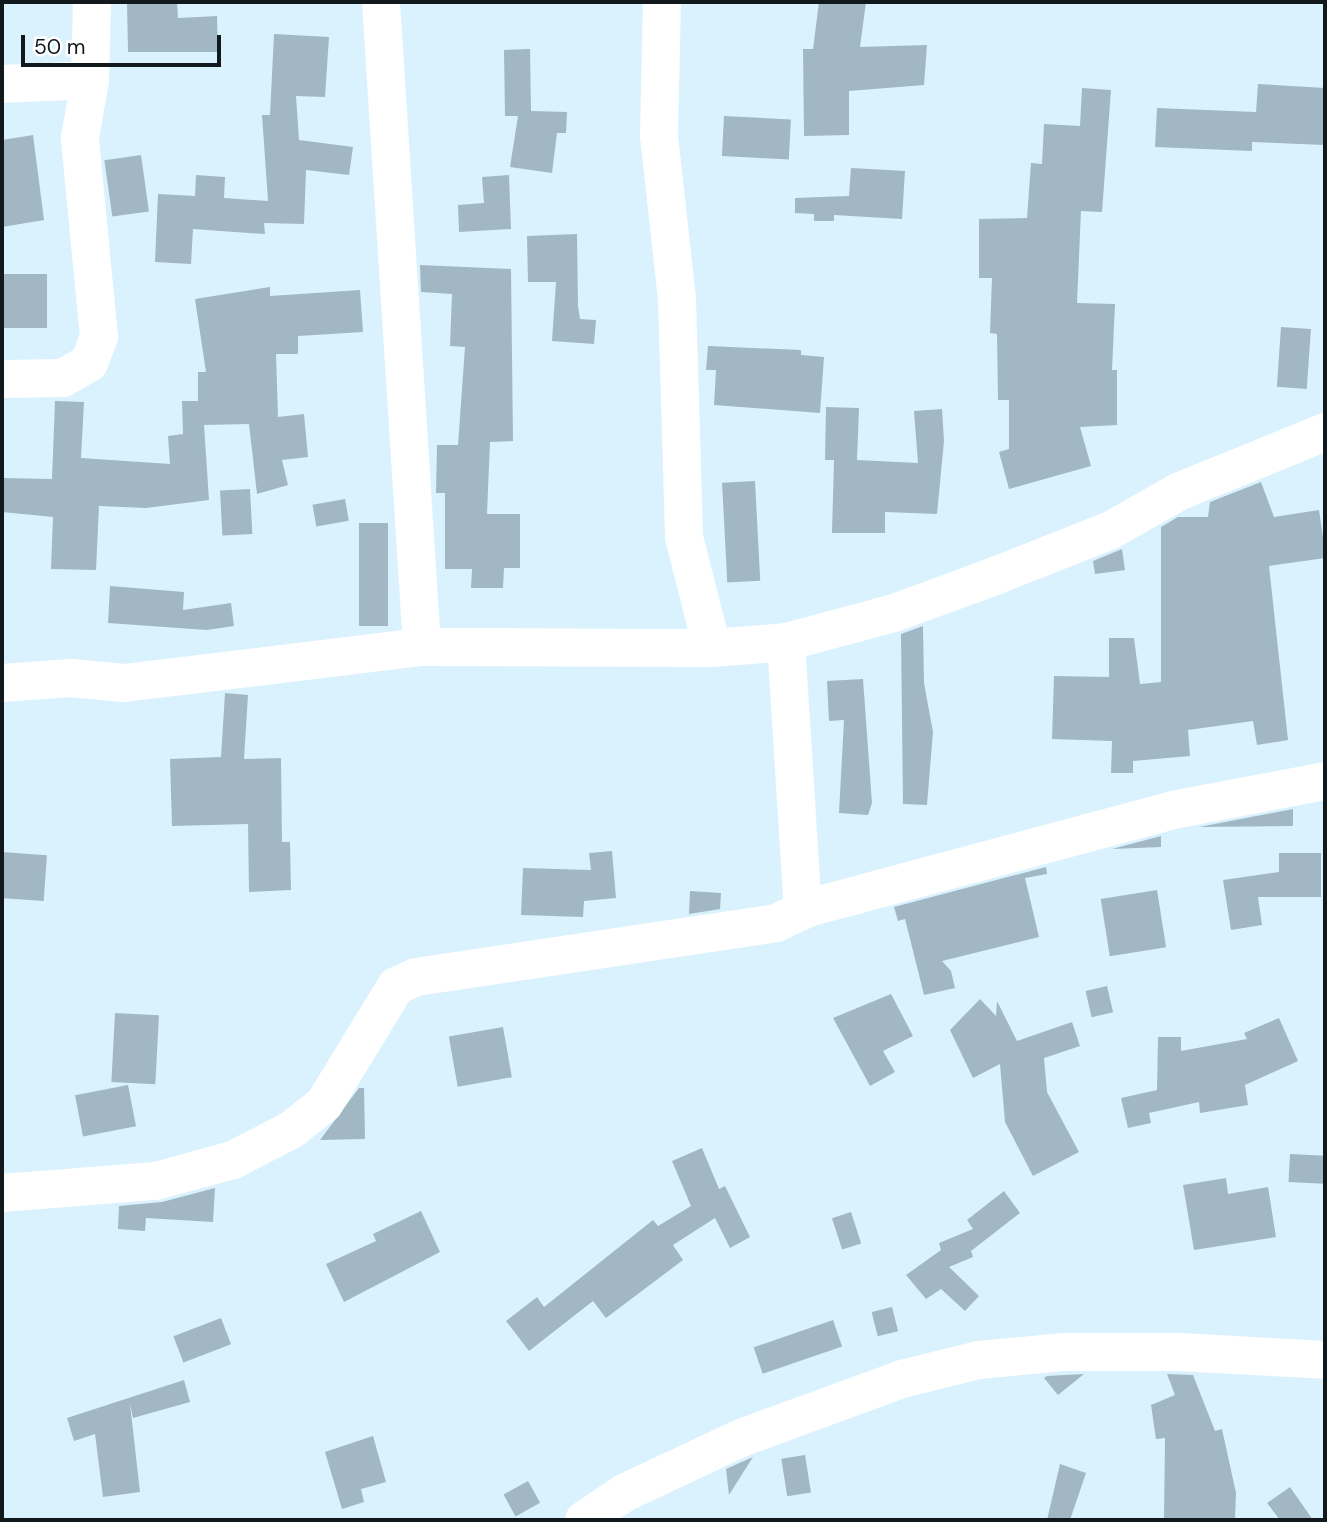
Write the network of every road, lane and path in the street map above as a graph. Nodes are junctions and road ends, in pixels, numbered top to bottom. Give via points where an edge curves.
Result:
1 (92, 2) edge
2 (381, 2) edge
3 (662, 2) edge
4 (90, 80) junction
5 (2, 84) edge
6 (2, 379) edge
7 (1325, 432) edge
8 (786, 642) junction
9 (422, 647) junction
10 (712, 648) junction
11 (2, 683) edge
12 (1325, 781) edge
13 (807, 908) junction
14 (2, 1193) edge
15 (1325, 1360) edge
16 (584, 1520) edge

1 - 4 street
2 - 9 street
3 - 10 street via 659,136 677,299 684,537
4 - 5 street
4 - 6 street via 80,138 99,337 89,363 63,377
7 - 8 street via 1180,492 1111,530 995,576 894,613
8 - 10 street
8 - 13 street via 802,897
9 - 10 street
9 - 11 street via 124,683 71,678
12 - 13 street via 1173,810
13 - 14 street via 776,923 416,977 396,986 324,1104 291,1130 233,1160 156,1181
15 - 16 street via 1179,1352 1064,1352 979,1360 902,1379 741,1438 624,1493

